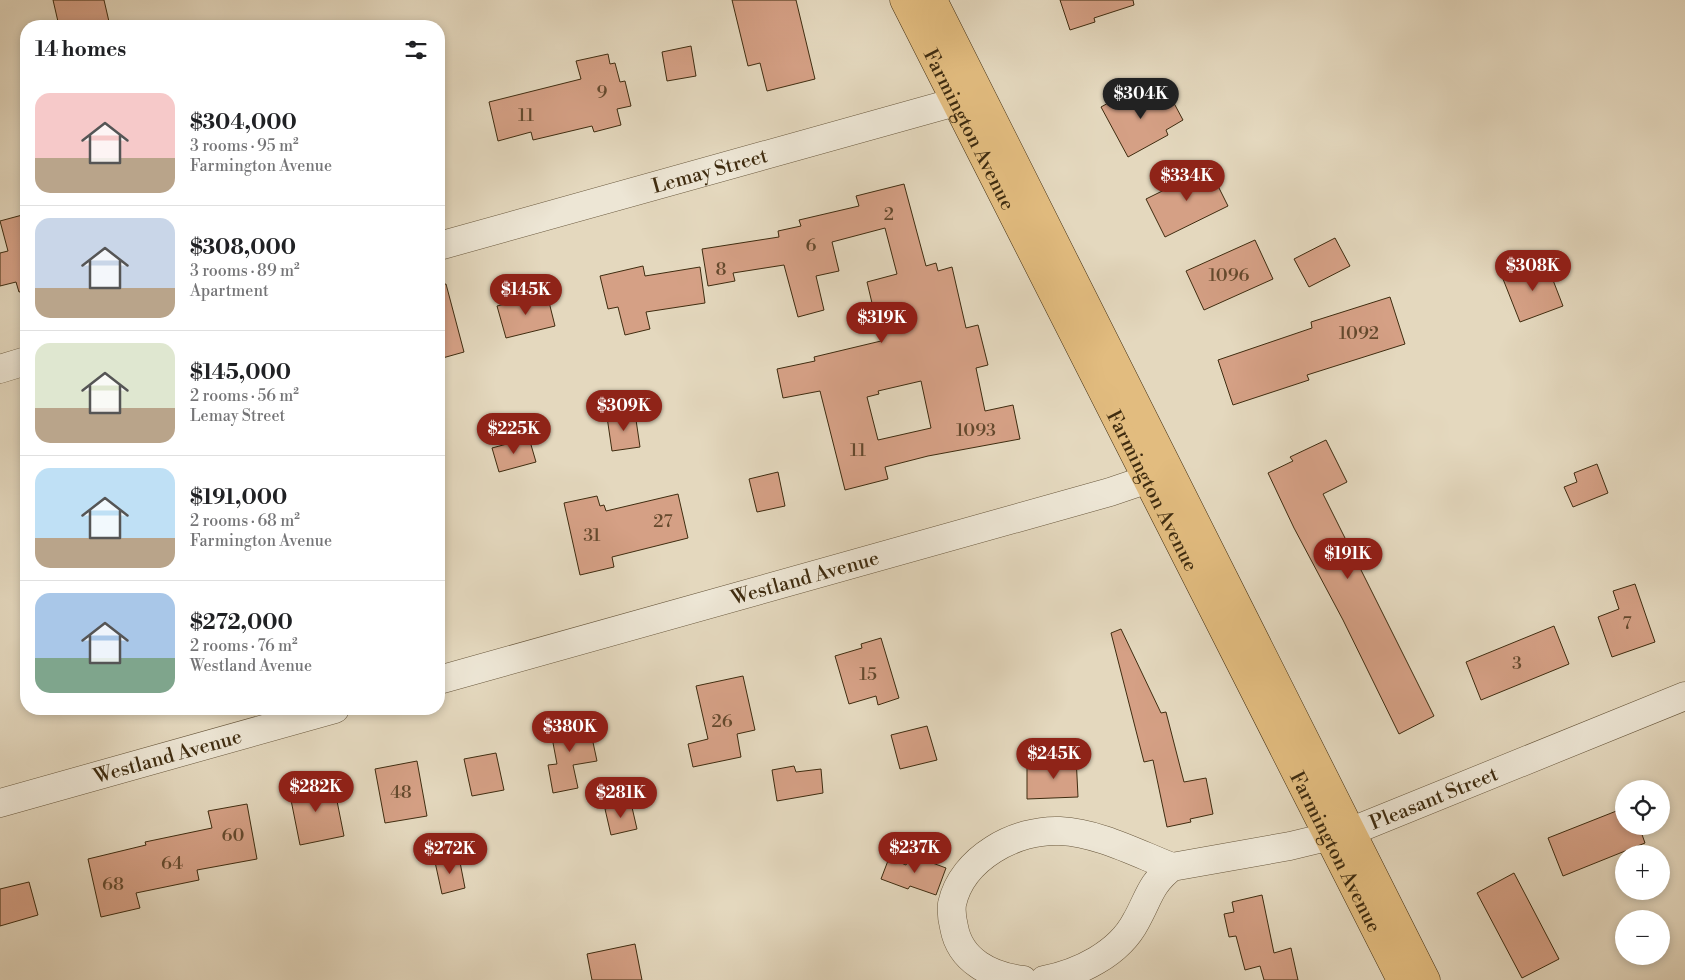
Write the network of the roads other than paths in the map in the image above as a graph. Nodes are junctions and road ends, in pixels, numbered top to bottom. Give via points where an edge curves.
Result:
1 (904, 0) edge
2 (933, 0) edge
3 (968, 99) junction
4 (445, 244) edge
5 (20, 363) edge
6 (0, 369) edge
7 (1159, 476) junction
8 (445, 678) edge
9 (1685, 696) edge
10 (314, 715) edge
11 (0, 803) edge
12 (1340, 834) junction
13 (1172, 867) junction
14 (1023, 980) edge
15 (1044, 980) edge
16 (1401, 980) edge
17 (1426, 980) edge

1 - 3 main road, Farmington Avenue
2 - 3 main road, Farmington Avenue
3 - 4 street, Lemay Street
3 - 7 main road, Farmington Avenue
5 - 6 street
7 - 8 street, Westland Avenue
7 - 12 main road, Farmington Avenue
9 - 12 street, Pleasant Street
10 - 11 street, Westland Avenue
12 - 13 street, Pleasant Street
12 - 16 main road, Farmington Avenue
12 - 17 main road, Farmington Avenue
13 - 14 street via 1092,836 1060,831 1011,841 980,859 955,895 952,906 954,930 965,953 974,962 1001,976
13 - 15 street via 1157,880 1132,928 1116,946 1071,972

